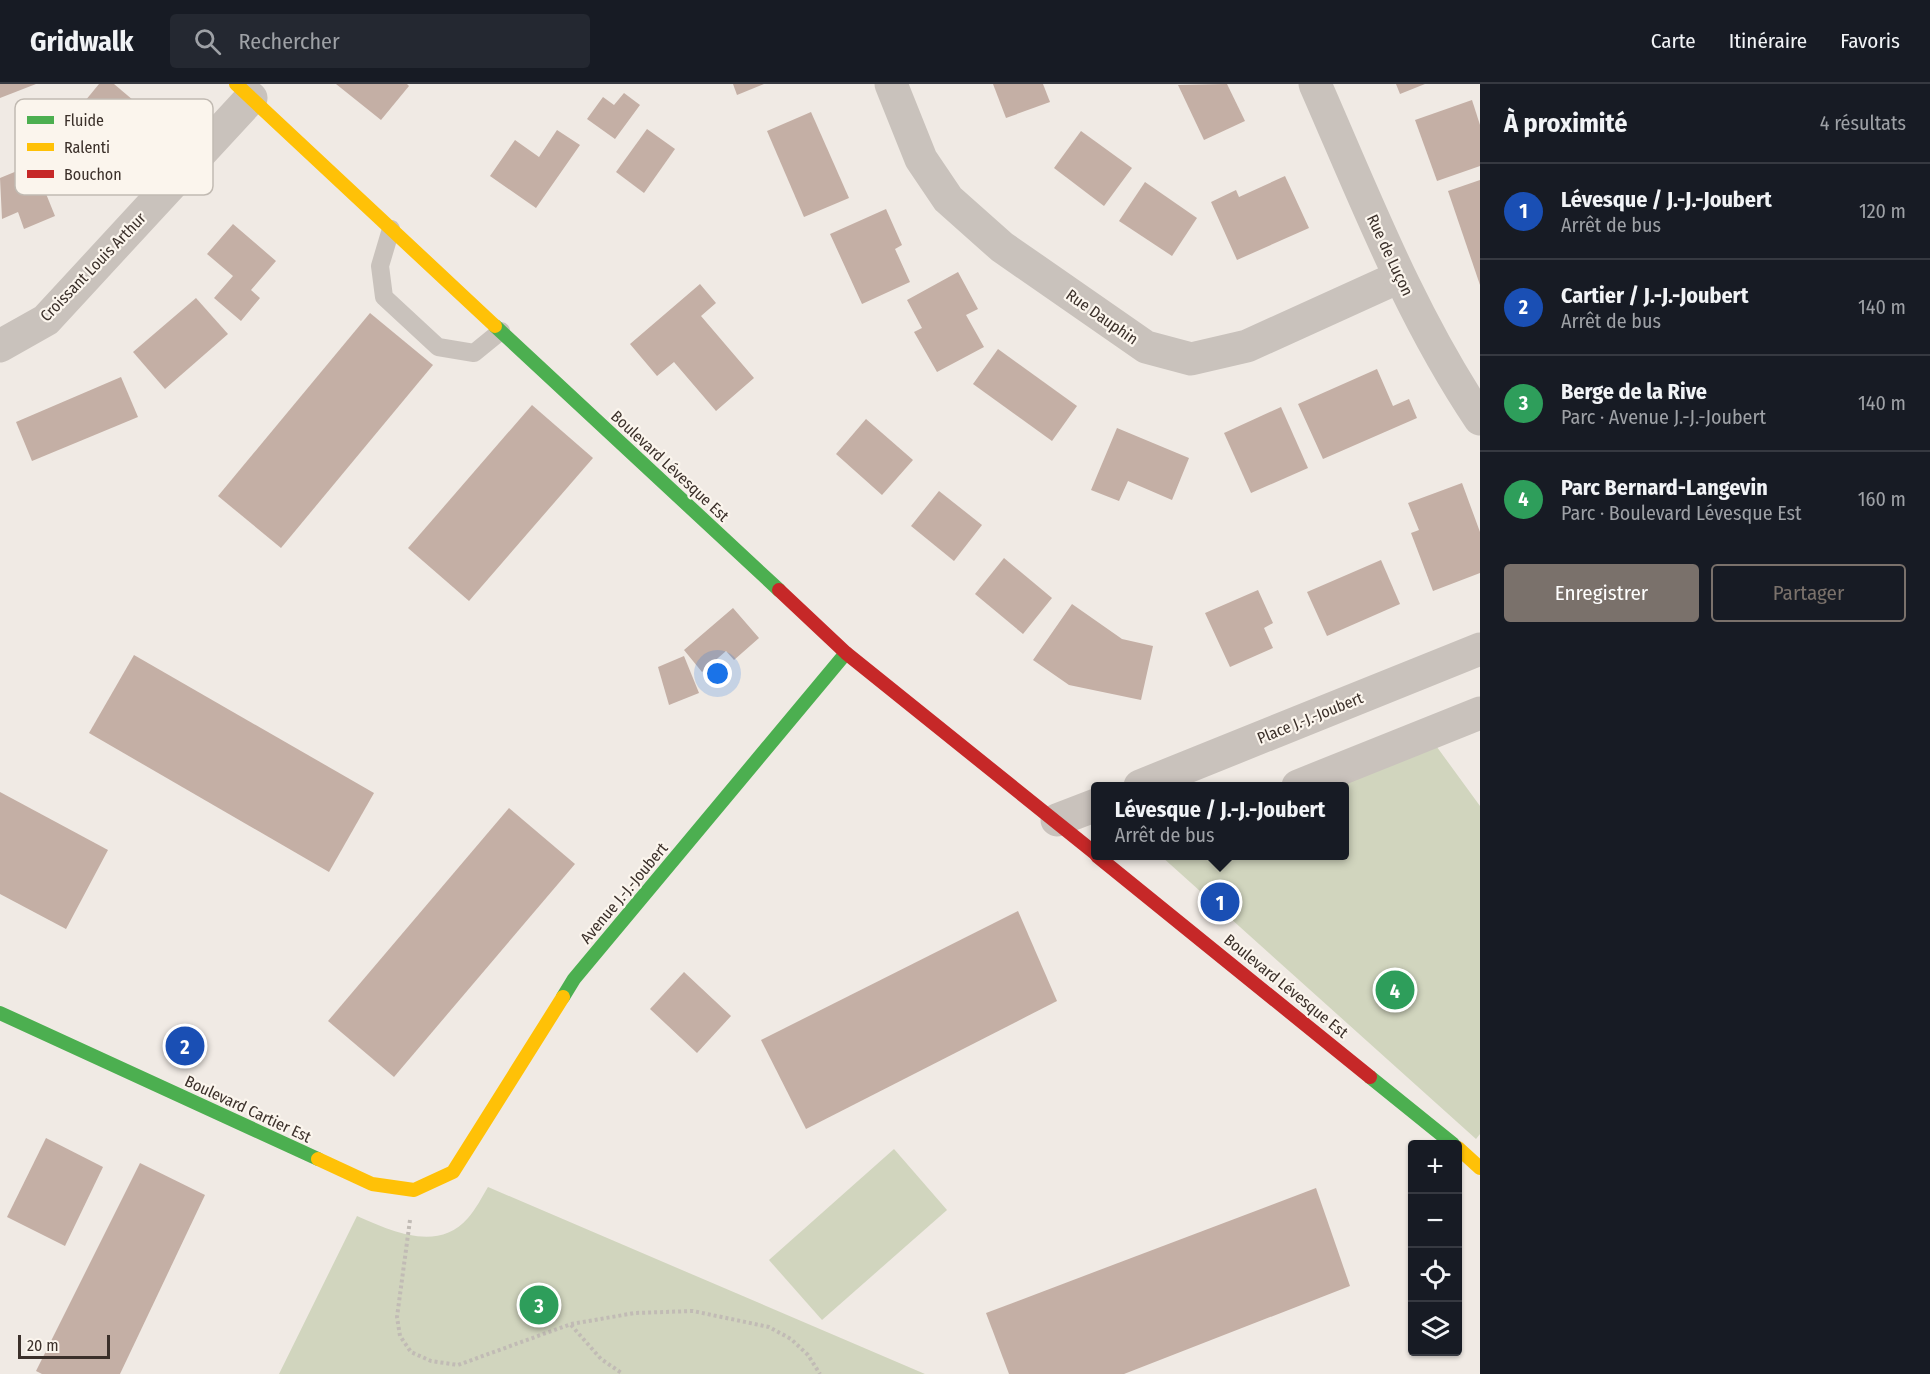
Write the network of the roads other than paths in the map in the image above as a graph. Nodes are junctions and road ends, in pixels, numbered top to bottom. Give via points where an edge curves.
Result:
1 (891, 84) edge
2 (1315, 84) edge
3 (244, 91) edge
4 (213, 127) edge
5 (154, 195) edge
6 (391, 229) junction
7 (1398, 277) junction
8 (501, 331) junction
9 (0, 346) edge
10 (1480, 419) edge
11 (1480, 649) edge
12 (846, 653) junction
13 (1480, 713) edge
14 (1150, 782) edge
15 (1308, 782) edge
16 (1091, 807) edge
17 (1057, 820) junction
18 (1091, 846) edge
19 (1110, 860) edge
20 (0, 1013) edge
21 (1449, 1140) edge
22 (1462, 1152) edge
23 (1480, 1168) edge
24 (414, 1190) joint

1 - 7 street, Rue Dauphin via 921,159 948,199 1002,247 1146,347 1191,359 1247,346
2 - 7 street, Rue de Luçon
3 - 4 street, Croissant Louis Arthur
3 - 6 street, Boulevard Lévesque Est
5 - 9 street, Croissant Louis Arthur via 46,320
6 - 8 street, Boulevard Lévesque Est
6 - 8 lane via 380,266 384,297 438,347 474,353
7 - 10 street, Rue de Luçon via 1449,373
8 - 12 street, Boulevard Lévesque Est
11 - 14 street, Place J.-J.-Joubert
12 - 17 street, Boulevard Lévesque Est
12 - 24 street, Avenue J.-J.-Joubert via 574,979 453,1172
13 - 15 street
16 - 17 street
17 - 18 street, Boulevard Lévesque Est
19 - 21 street, Boulevard Lévesque Est
20 - 24 street, Boulevard Cartier Est via 372,1184
22 - 23 street

